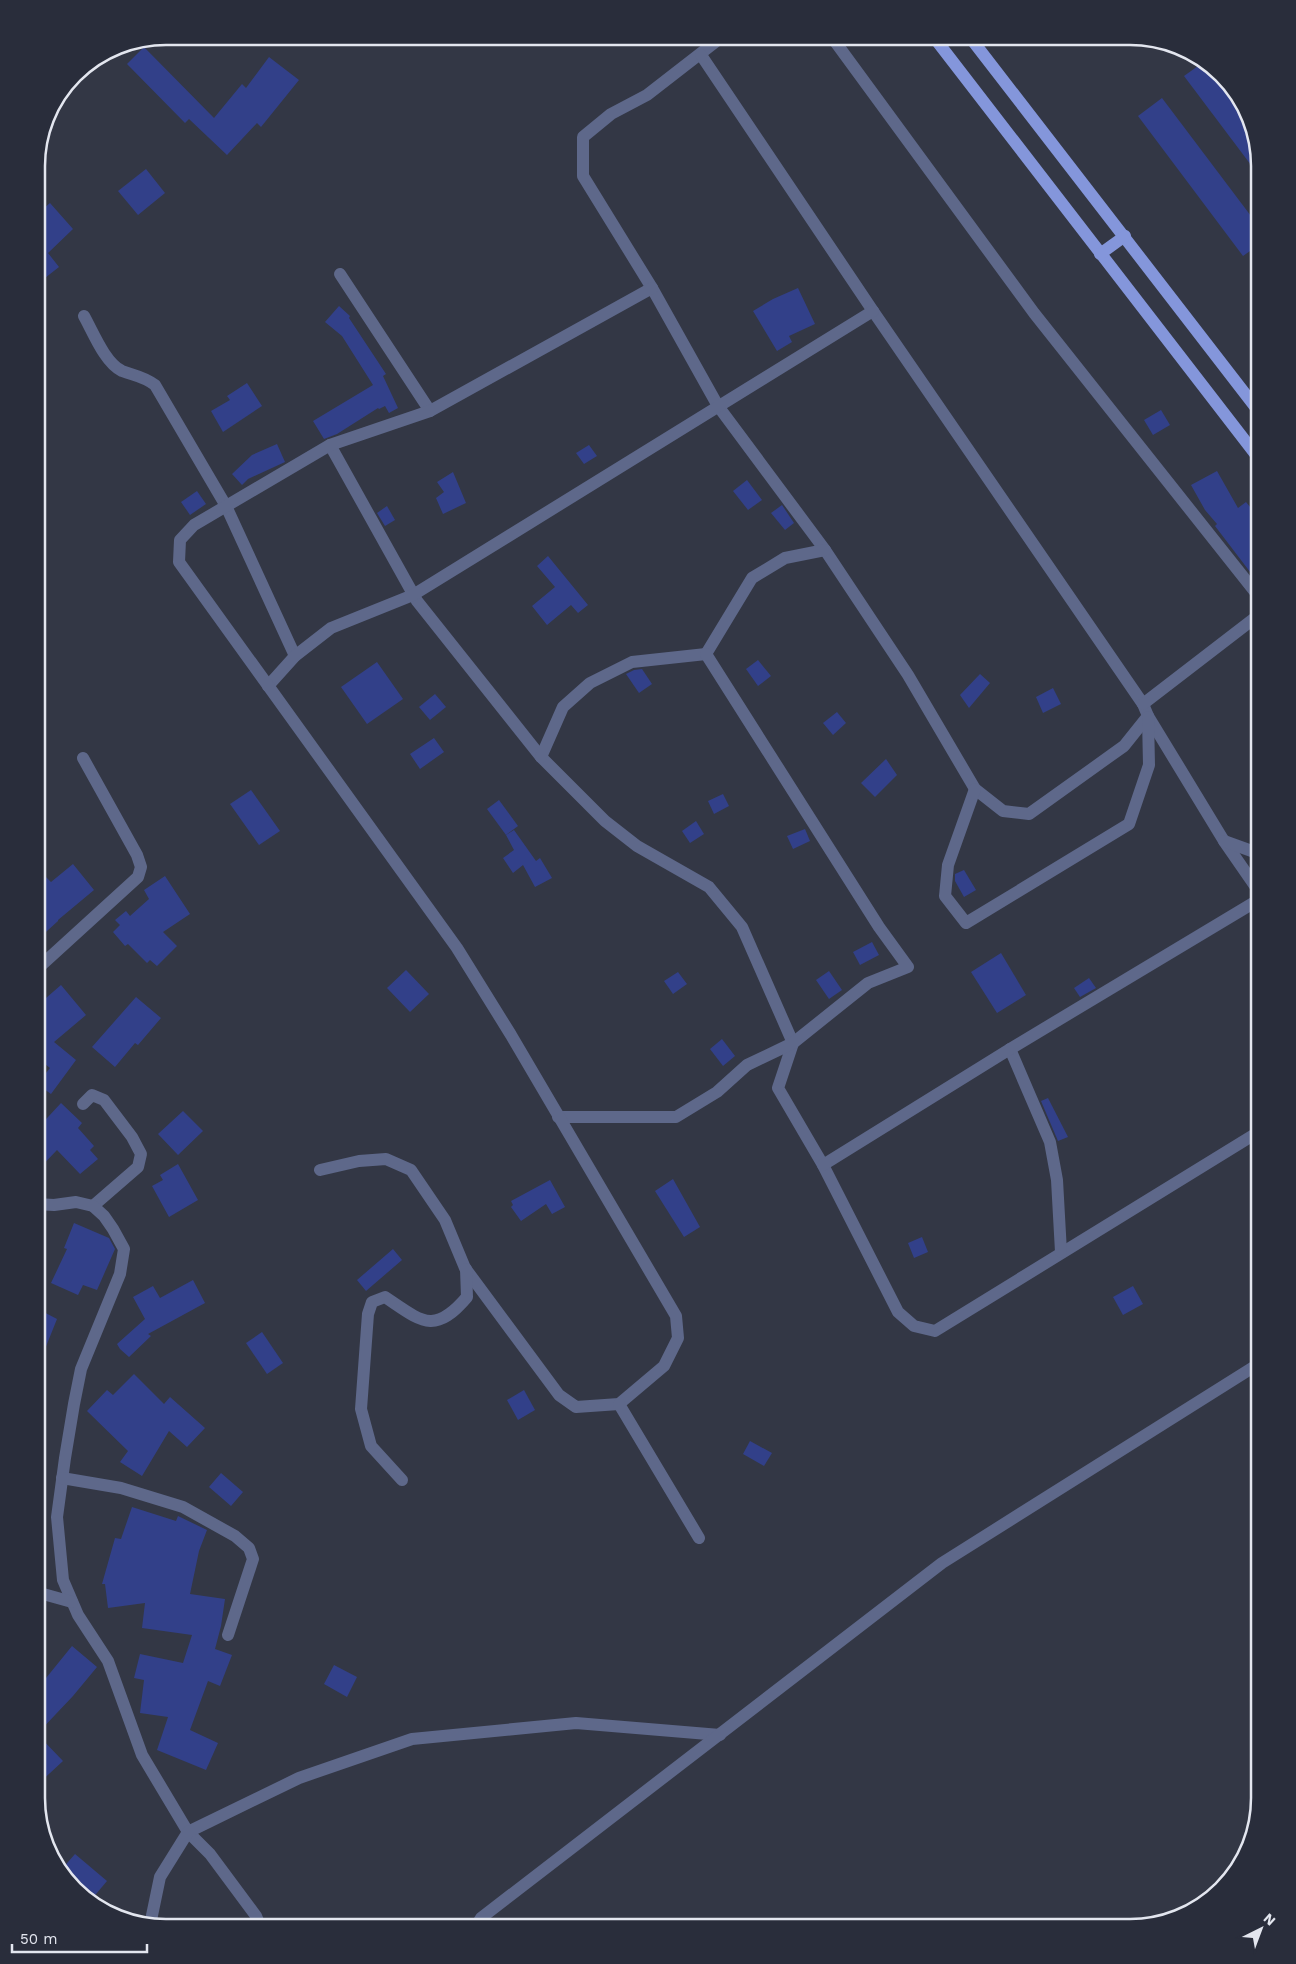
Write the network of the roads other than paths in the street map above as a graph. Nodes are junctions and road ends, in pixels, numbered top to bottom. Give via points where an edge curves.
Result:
1 (713, 45) edge
2 (837, 45) edge
3 (940, 45) edge
4 (979, 45) edge
5 (701, 55) junction
6 (1125, 236) junction
7 (1100, 254) junction
8 (340, 274) dead end
9 (652, 288) junction
10 (873, 311) junction
11 (84, 316) dead end
12 (1251, 400) edge
13 (718, 406) junction
14 (430, 411) junction
15 (330, 445) junction
16 (1251, 448) edge
17 (226, 506) junction
18 (825, 550) junction
19 (1251, 587) edge
20 (413, 595) junction
21 (1251, 622) edge
22 (706, 654) junction
23 (294, 656) junction
24 (268, 686) junction
25 (1146, 710) junction
26 (542, 757) junction
27 (83, 758) dead end
28 (975, 789) junction
29 (1224, 841) junction
30 (1251, 851) edge
31 (1251, 880) edge
32 (1251, 904) edge
33 (45, 962) edge
34 (793, 1043) junction
35 (1010, 1049) junction
36 (83, 1104) dead end
37 (558, 1116) junction
38 (1251, 1136) edge
39 (823, 1165) junction
40 (320, 1170) dead end
41 (45, 1205) edge
42 (93, 1206) junction
43 (1061, 1252) junction
44 (466, 1268) junction
45 (1251, 1369) edge
46 (619, 1404) junction
47 (62, 1478) junction
48 (402, 1480) dead end
49 (699, 1538) dead end
50 (45, 1594) edge
51 (72, 1602) junction
52 (228, 1635) dead end
53 (720, 1735) junction
54 (188, 1832) junction
55 (151, 1918) edge
56 (257, 1919) edge
57 (481, 1919) edge

1 - 5 street
2 - 19 street via 1034,313
3 - 7 main road
4 - 6 main road
5 - 9 street via 647,95 611,114 583,137 584,176
5 - 10 street
6 - 7 main road
6 - 12 main road
7 - 16 main road
8 - 14 street
9 - 13 street
9 - 14 street
10 - 13 street
10 - 25 street
11 - 17 street via 110,361 121,370 144,377 155,385
13 - 18 street
13 - 20 street
14 - 15 street
15 - 17 street
15 - 20 street
17 - 23 street
17 - 24 street via 194,525 180,540 179,562
18 - 22 street via 785,558 752,578
18 - 28 street via 908,675
20 - 23 street via 331,628
20 - 26 street
21 - 25 street
22 - 26 street via 632,662 590,683 562,708
22 - 34 street via 879,927 908,967 868,983
23 - 24 street
24 - 37 street via 457,948
25 - 28 street via 1124,746 1029,814 1003,811
25 - 28 street via 1149,765 1130,824 966,923 945,896 948,865
25 - 29 street
26 - 34 street via 605,822 637,846 709,887 742,928
27 - 33 street via 141,867 138,877
29 - 30 street
29 - 31 street
32 - 35 street
34 - 37 street via 747,1065 717,1092 676,1117
34 - 39 street via 778,1088
35 - 39 street
35 - 43 street via 1050,1142 1057,1180
36 - 42 street via 92,1095 104,1100 141,1154 138,1167
37 - 46 street via 676,1316 678,1338 664,1366
38 - 43 street
39 - 43 street via 898,1312 914,1326 935,1331
40 - 44 street via 386,1159 411,1170 445,1220
41 - 42 street via 76,1202
42 - 47 street via 104,1216 124,1249 120,1274 81,1369
44 - 46 street via 558,1395 576,1407
44 - 48 street via 467,1297 454,1313 437,1320 420,1320 385,1297 372,1302 368,1314 361,1409 371,1446
45 - 53 street via 942,1563
46 - 49 street
47 - 51 street via 57,1517 63,1580
47 - 52 street via 121,1488 183,1508 235,1536 249,1548 253,1560
50 - 51 street
51 - 54 street via 108,1661 142,1755
53 - 54 street via 576,1723 412,1739 299,1778
53 - 57 street
54 - 55 street via 160,1877
54 - 56 street via 210,1854

